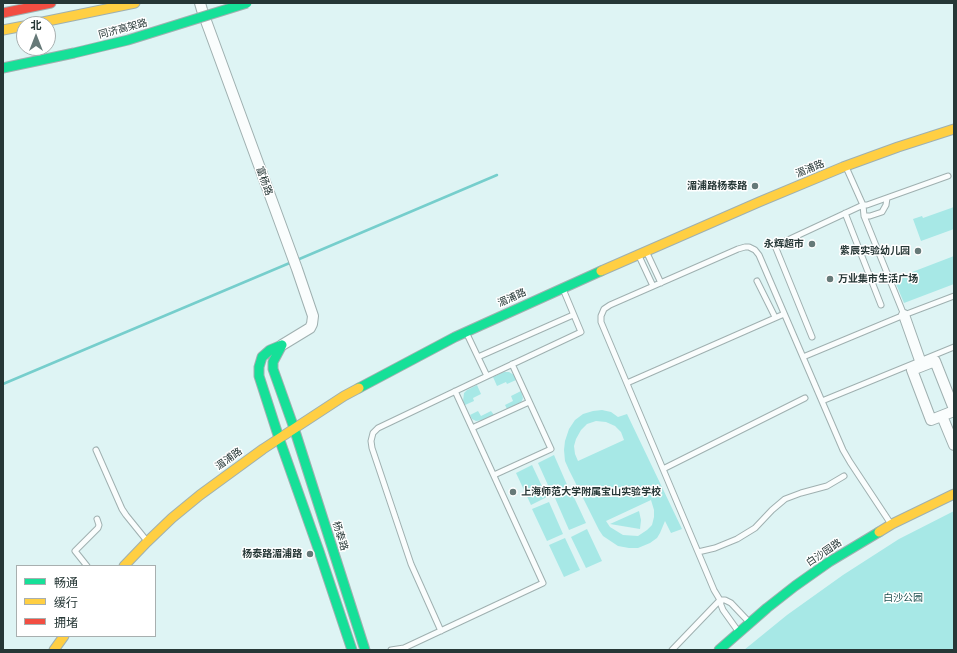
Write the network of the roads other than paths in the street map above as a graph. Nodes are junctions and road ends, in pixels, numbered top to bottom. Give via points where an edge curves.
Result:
1 (51, 3) edge
2 (135, 3) edge
3 (200, 3) edge
4 (247, 3) edge
5 (3, 13) edge
6 (56, 19) edge
7 (16, 28) edge
8 (3, 30) edge
9 (3, 68) edge
10 (954, 129) edge
11 (846, 166) junction
12 (948, 176) dead end
13 (887, 198) junction
14 (863, 205) junction
15 (845, 213) junction
16 (864, 216) junction
17 (642, 253) junction
18 (757, 281) dead end
19 (661, 283) junction
20 (653, 286) junction
21 (562, 288) junction
22 (954, 296) edge
23 (881, 305) dead end
24 (784, 314) junction
25 (573, 315) junction
26 (904, 315) junction
27 (775, 318) junction
28 (466, 331) junction
29 (812, 337) dead end
30 (282, 345) junction
31 (954, 347) edge
32 (478, 357) junction
33 (804, 357) junction
34 (921, 363) junction
35 (512, 364) junction
36 (487, 376) junction
37 (627, 382) junction
38 (455, 391) junction
39 (805, 398) dead end
40 (822, 401) junction
41 (529, 402) junction
42 (954, 410) edge
43 (942, 416) junction
44 (294, 428) junction
45 (472, 428) junction
46 (279, 438) junction
47 (954, 445) edge
48 (96, 450) dead end
49 (663, 469) junction
50 (494, 475) junction
51 (844, 476) dead end
52 (954, 494) edge
53 (97, 518) dead end
54 (892, 524) junction
55 (147, 542) junction
56 (698, 552) junction
57 (86, 565) edge
58 (125, 565) edge
59 (720, 600) junction
60 (749, 623) junction
61 (441, 631) junction
62 (739, 632) junction
63 (63, 637) edge
64 (54, 650) edge
65 (352, 650) edge
66 (365, 650) edge
67 (391, 650) edge
68 (672, 650) edge
69 (719, 650) edge

1 - 5 main road
2 - 6 main road
3 - 30 street, 富杨路 via 312,316 310,328
4 - 9 main road, 同济高架路, bridge via 128,40
7 - 8 main road
10 - 11 main road, 湄浦路
11 - 14 lane
11 - 17 main road, 湄浦路
12 - 13 lane
13 - 14 lane via 867,206
13 - 16 lane via 882,212
14 - 15 lane
14 - 16 lane
15 - 23 lane
15 - 29 lane via 775,246
16 - 26 lane
17 - 19 lane
17 - 20 lane
17 - 21 main road, 湄浦路
18 - 27 lane
19 - 20 lane
19 - 24 lane via 749,247 759,255
20 - 37 lane via 610,305 604,309 601,316 601,322
21 - 25 lane
21 - 28 main road, 湄浦路
22 - 26 lane
24 - 27 lane
24 - 33 lane
25 - 32 lane
25 - 35 lane via 581,332
26 - 33 lane
26 - 34 street
27 - 37 lane
28 - 32 lane
28 - 44 main road, 湄浦路 via 344,396
30 - 44 main road, 杨泰路 via 273,362 273,369
30 - 46 main road via 262,357 258,367
31 - 34 lane
32 - 36 lane
33 - 40 lane
34 - 40 lane
34 - 42 street via 935,361
34 - 43 street via 912,370 931,420
35 - 36 lane
35 - 41 lane
36 - 38 lane
37 - 49 lane
38 - 45 lane
38 - 61 lane via 378,428 373,433 371,441 410,564
39 - 49 lane
40 - 54 lane via 843,450
41 - 45 lane
41 - 50 lane via 551,449
42 - 43 street
43 - 47 street
44 - 46 main road, 湄浦路
44 - 66 main road, 杨泰路
45 - 50 lane
46 - 55 main road, 湄浦路 via 200,495
46 - 65 main road
48 - 55 lane via 122,509
49 - 56 lane
50 - 61 lane via 543,583
51 - 56 lane via 827,486 785,499 755,528 737,539
52 - 54 main road, 白沙园路
53 - 57 lane via 98,528 75,551
54 - 60 main road, 白沙园路 via 801,582
55 - 58 main road, 湄浦路
56 - 59 lane
59 - 60 lane via 731,603
59 - 62 lane via 723,610
59 - 68 lane
60 - 62 main road, 白沙园路
61 - 67 lane via 404,648
62 - 69 main road, 白沙园路
63 - 64 main road

